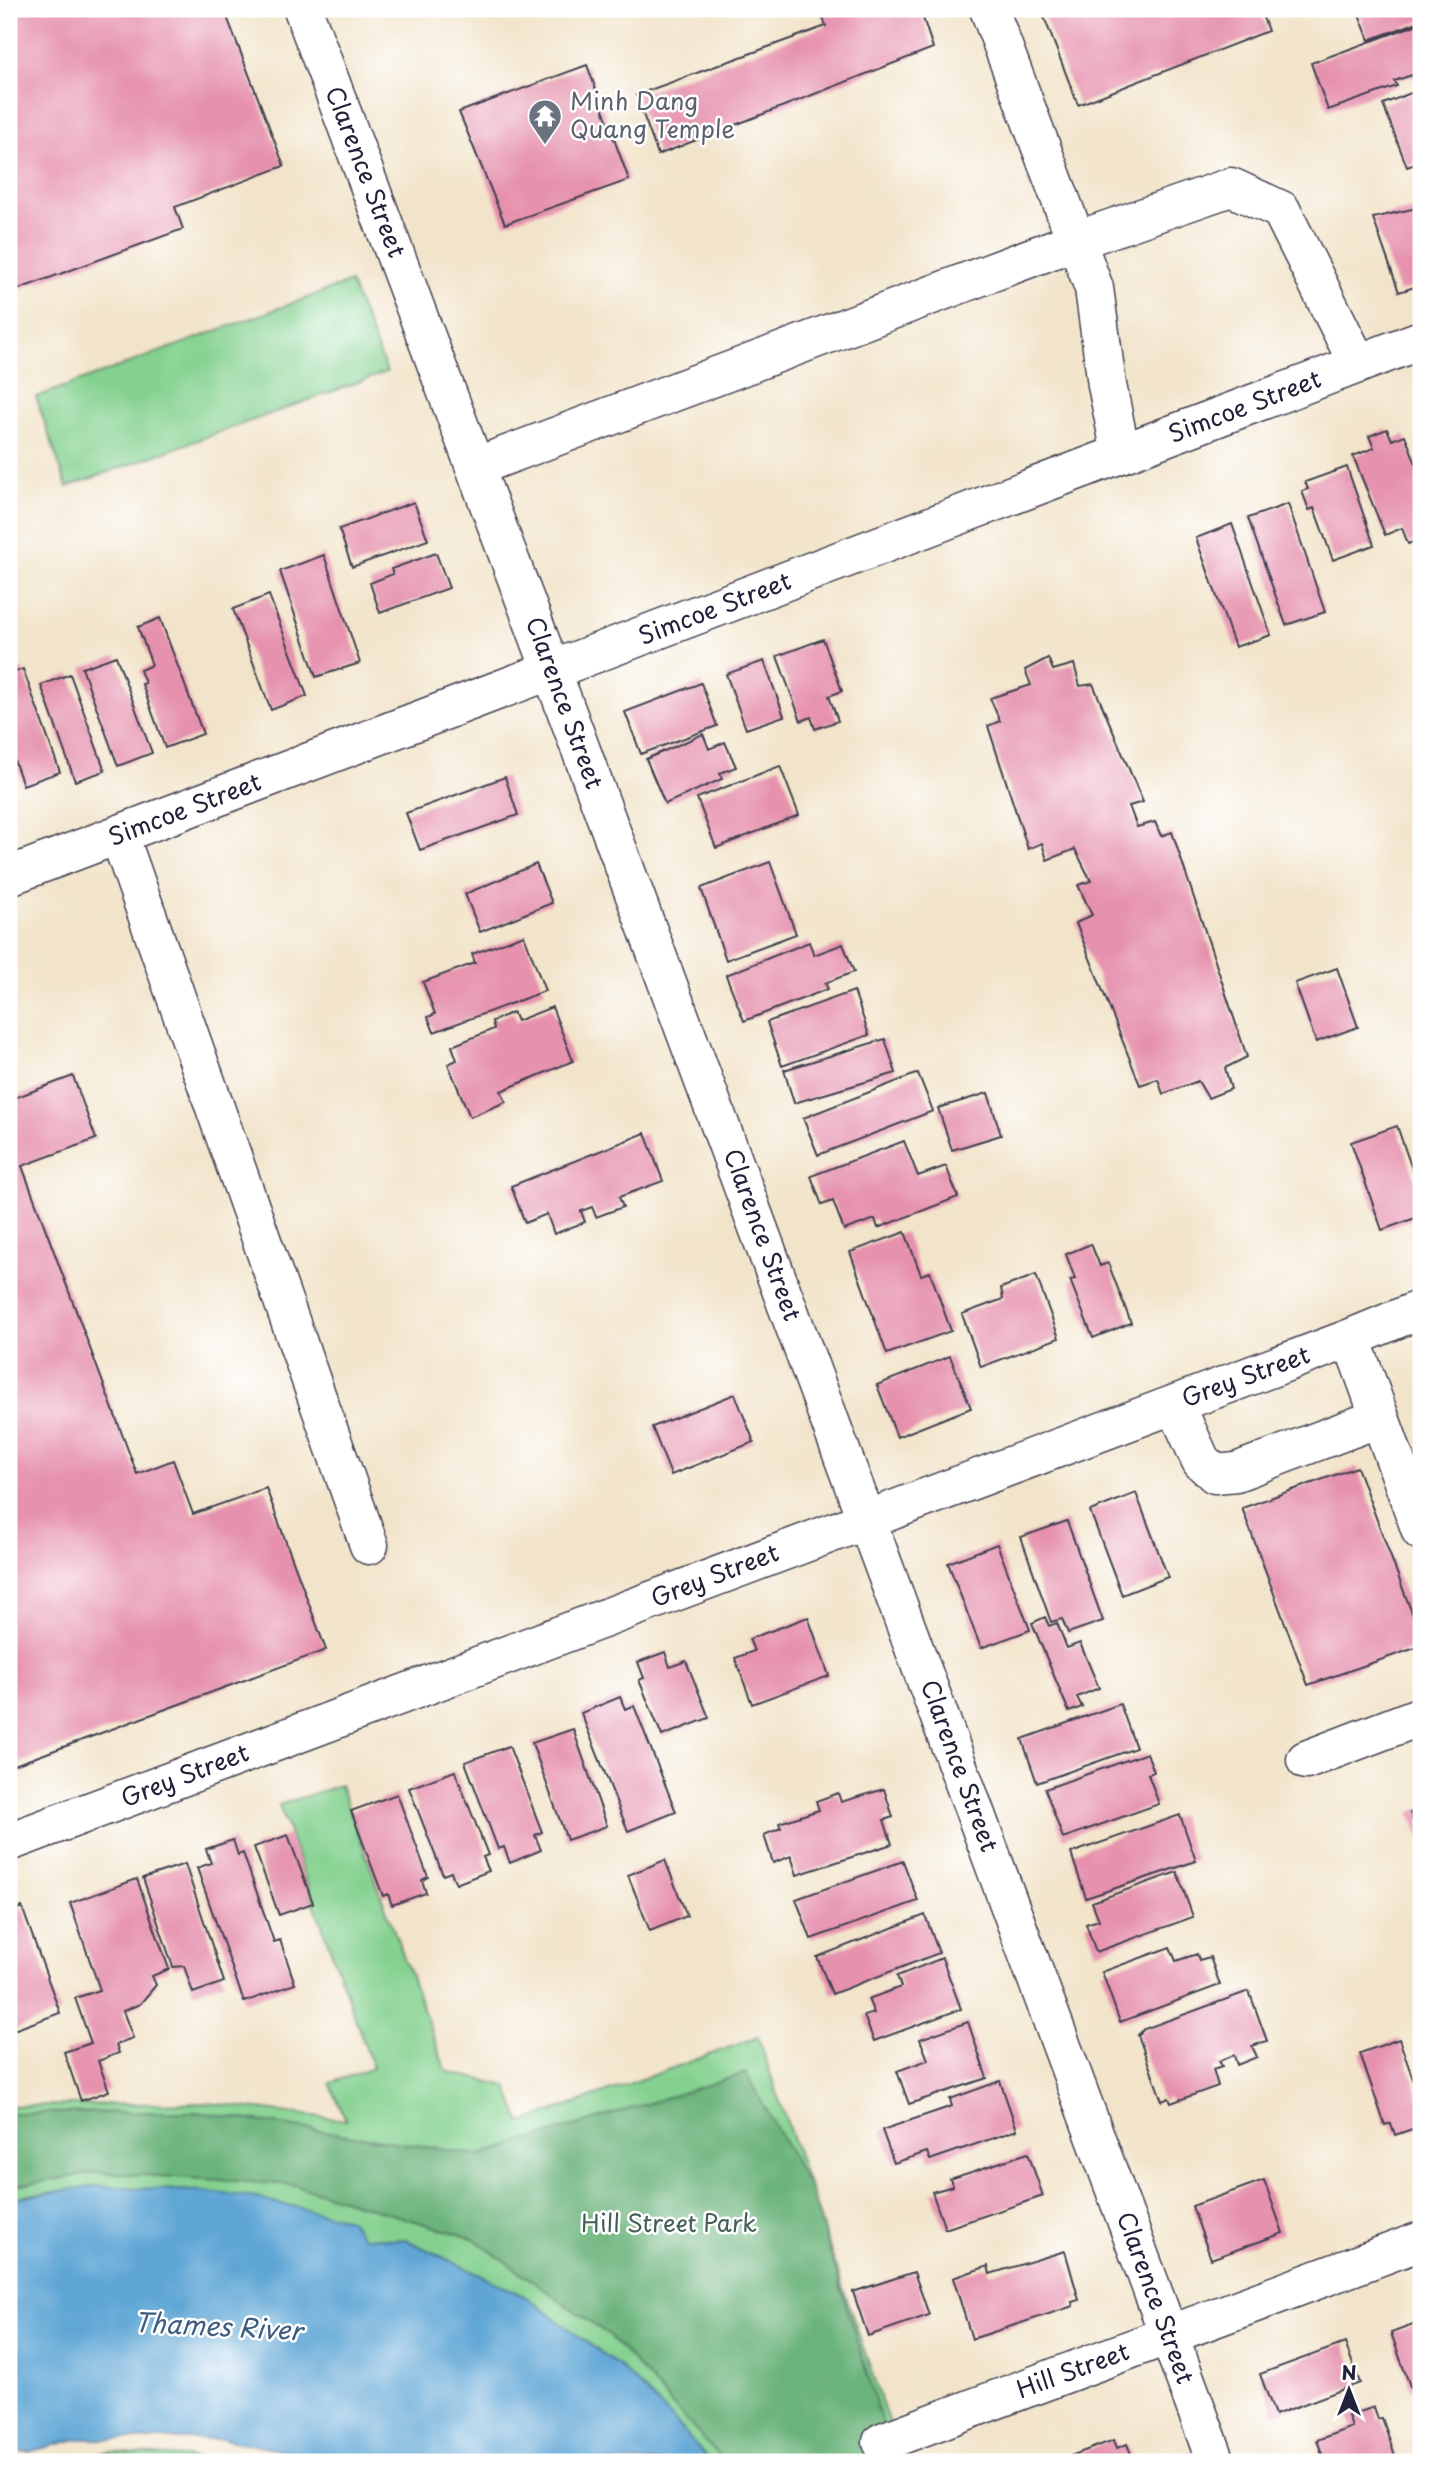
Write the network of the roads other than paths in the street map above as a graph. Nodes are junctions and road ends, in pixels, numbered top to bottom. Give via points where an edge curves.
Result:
1 (303, 9) edge
2 (989, 9) edge
3 (1070, 228) junction
4 (1421, 340) edge
5 (1358, 364) junction
6 (1121, 454) junction
7 (475, 467) junction
8 (552, 672) junction
9 (119, 835) junction
10 (9, 876) edge
11 (1421, 1309) edge
12 (1351, 1338) junction
13 (1175, 1404) junction
14 (1378, 1418) junction
15 (867, 1519) junction
16 (1421, 1531) edge
17 (369, 1545) dead end
18 (1421, 1716) edge
19 (1306, 1760) dead end
20 (9, 1842) edge
21 (1421, 2241) edge
22 (1169, 2336) junction
23 (882, 2442) dead end
24 (1216, 2462) edge

1 - 7 street, Clarence Street
2 - 3 street
3 - 5 street via 1231,187 1281,210
3 - 6 street via 1094,288
3 - 7 street
4 - 5 street, Simcoe Street
5 - 6 street, Simcoe Street
6 - 8 street, Simcoe Street
7 - 8 street, Clarence Street
8 - 9 street, Simcoe Street
8 - 15 street, Clarence Street
9 - 10 street, Simcoe Street
9 - 17 street
11 - 12 street, Grey Street
12 - 13 street, Grey Street
12 - 14 street
13 - 14 street via 1201,1461 1215,1474 1236,1472
13 - 15 street, Grey Street
14 - 16 street
15 - 20 street, Grey Street
15 - 22 street, Clarence Street
18 - 19 street
21 - 22 street, Hill Street
22 - 23 street, Hill Street
22 - 24 street, Clarence Street

